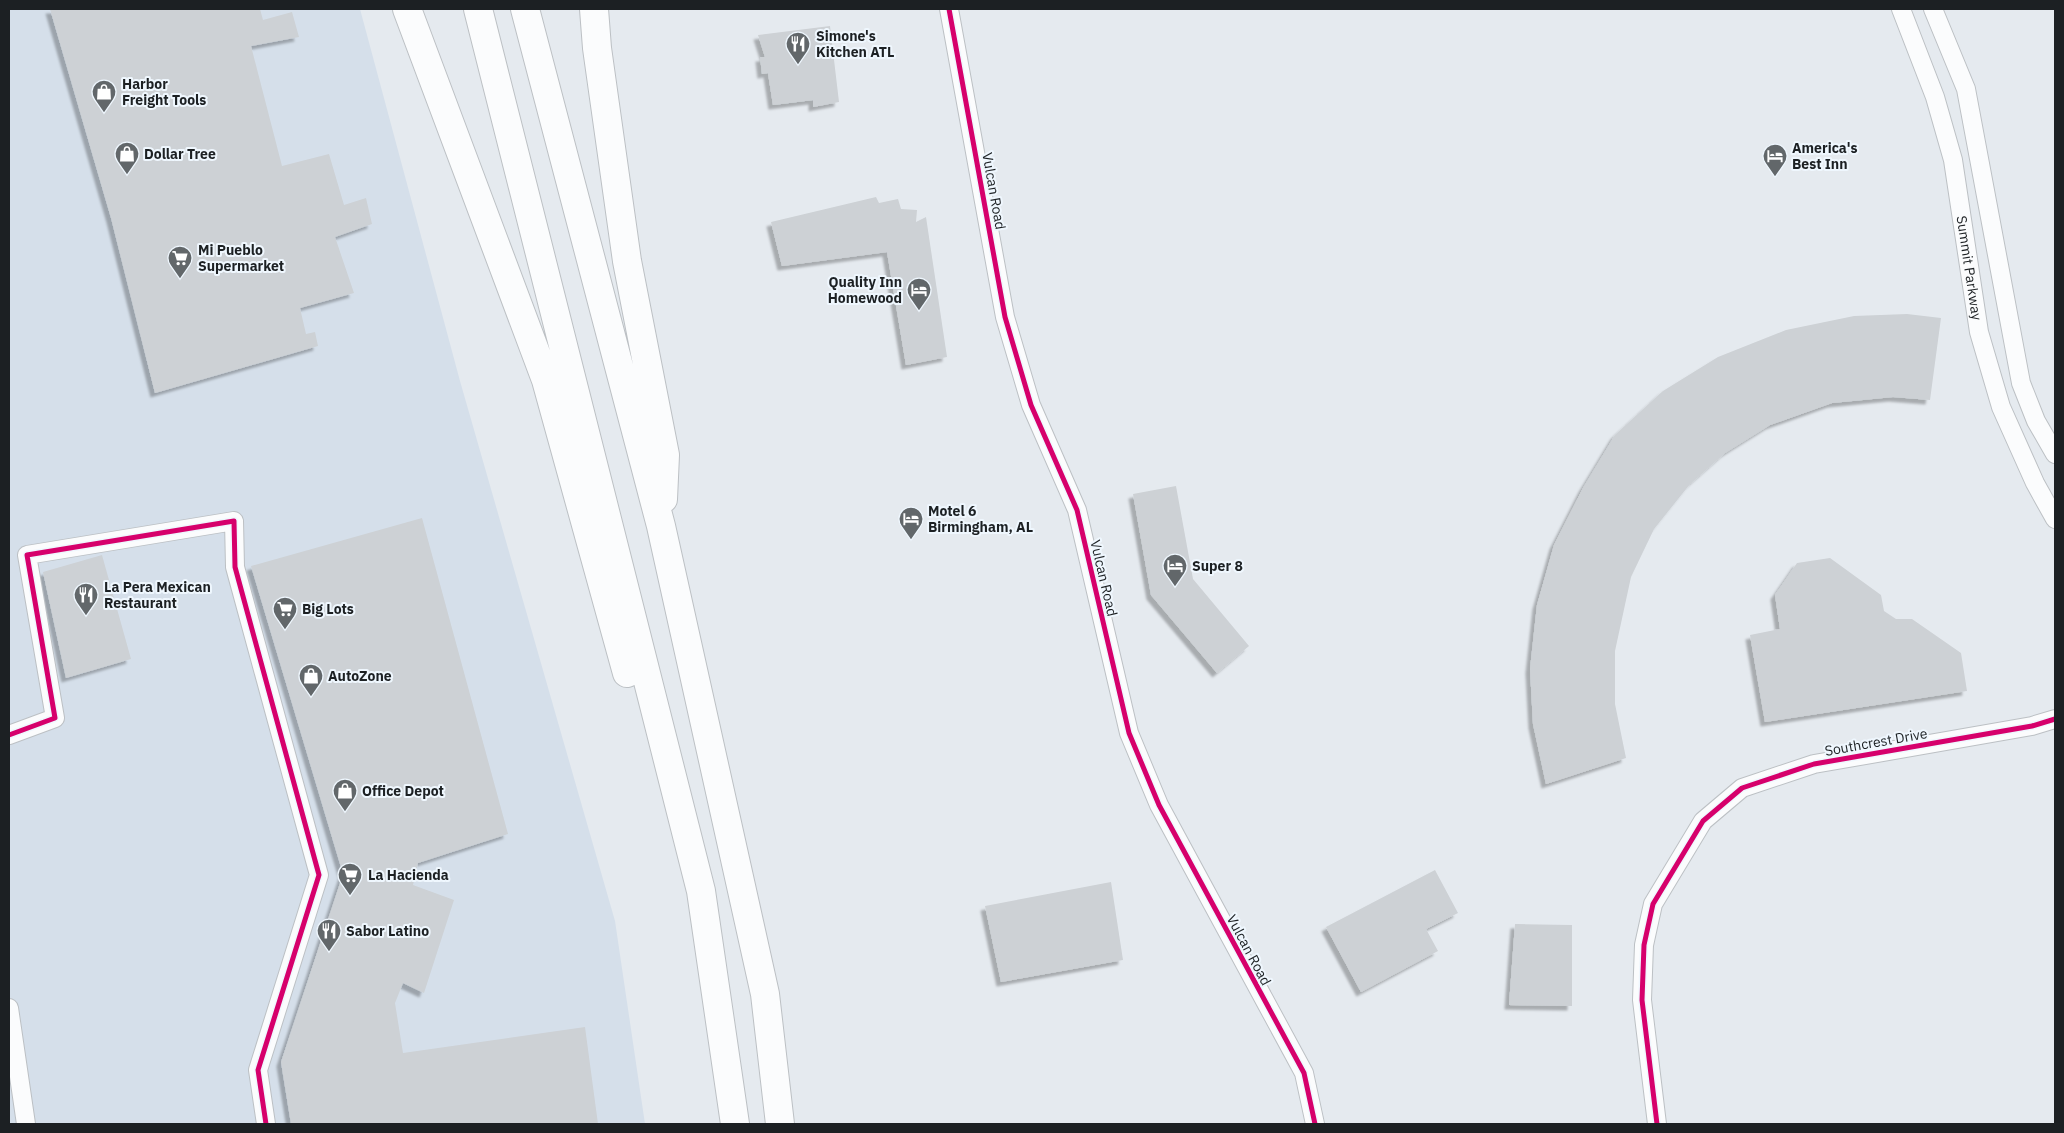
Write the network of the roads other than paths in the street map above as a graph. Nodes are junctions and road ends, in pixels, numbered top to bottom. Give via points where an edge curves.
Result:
1 (407, 9) edge
2 (478, 9) edge
3 (525, 9) edge
4 (594, 9) edge
5 (949, 9) edge
6 (1901, 9) edge
7 (1933, 9) edge
8 (2055, 454) edge
9 (2055, 519) edge
10 (662, 526) junction
11 (2055, 719) edge
12 (9, 735) edge
13 (701, 891) junction
14 (9, 1008) edge
15 (26, 1124) edge
16 (266, 1124) edge
17 (735, 1124) edge
18 (780, 1124) edge
19 (1315, 1124) edge
20 (1657, 1124) edge

1 - 13 highway via 546,380 662,798
2 - 13 highway
3 - 10 highway
4 - 10 highway via 627,262 665,455
5 - 19 street, Vulcan Road via 1005,317 1031,405 1077,510 1129,733 1159,805 1304,1073
6 - 9 street, Summit Parkway via 1935,96 1953,160 1979,332 1999,400
7 - 8 street, Summit Parkway via 1966,89 2021,383 2036,421
10 - 18 highway via 765,994
11 - 20 street, Southcrest Drive via 2032,726 1814,764 1742,788 1702,821 1653,904 1644,945 1642,1000
12 - 16 street via 55,718 27,555 234,521 235,567 319,875 258,1070
13 - 17 highway
14 - 15 street

